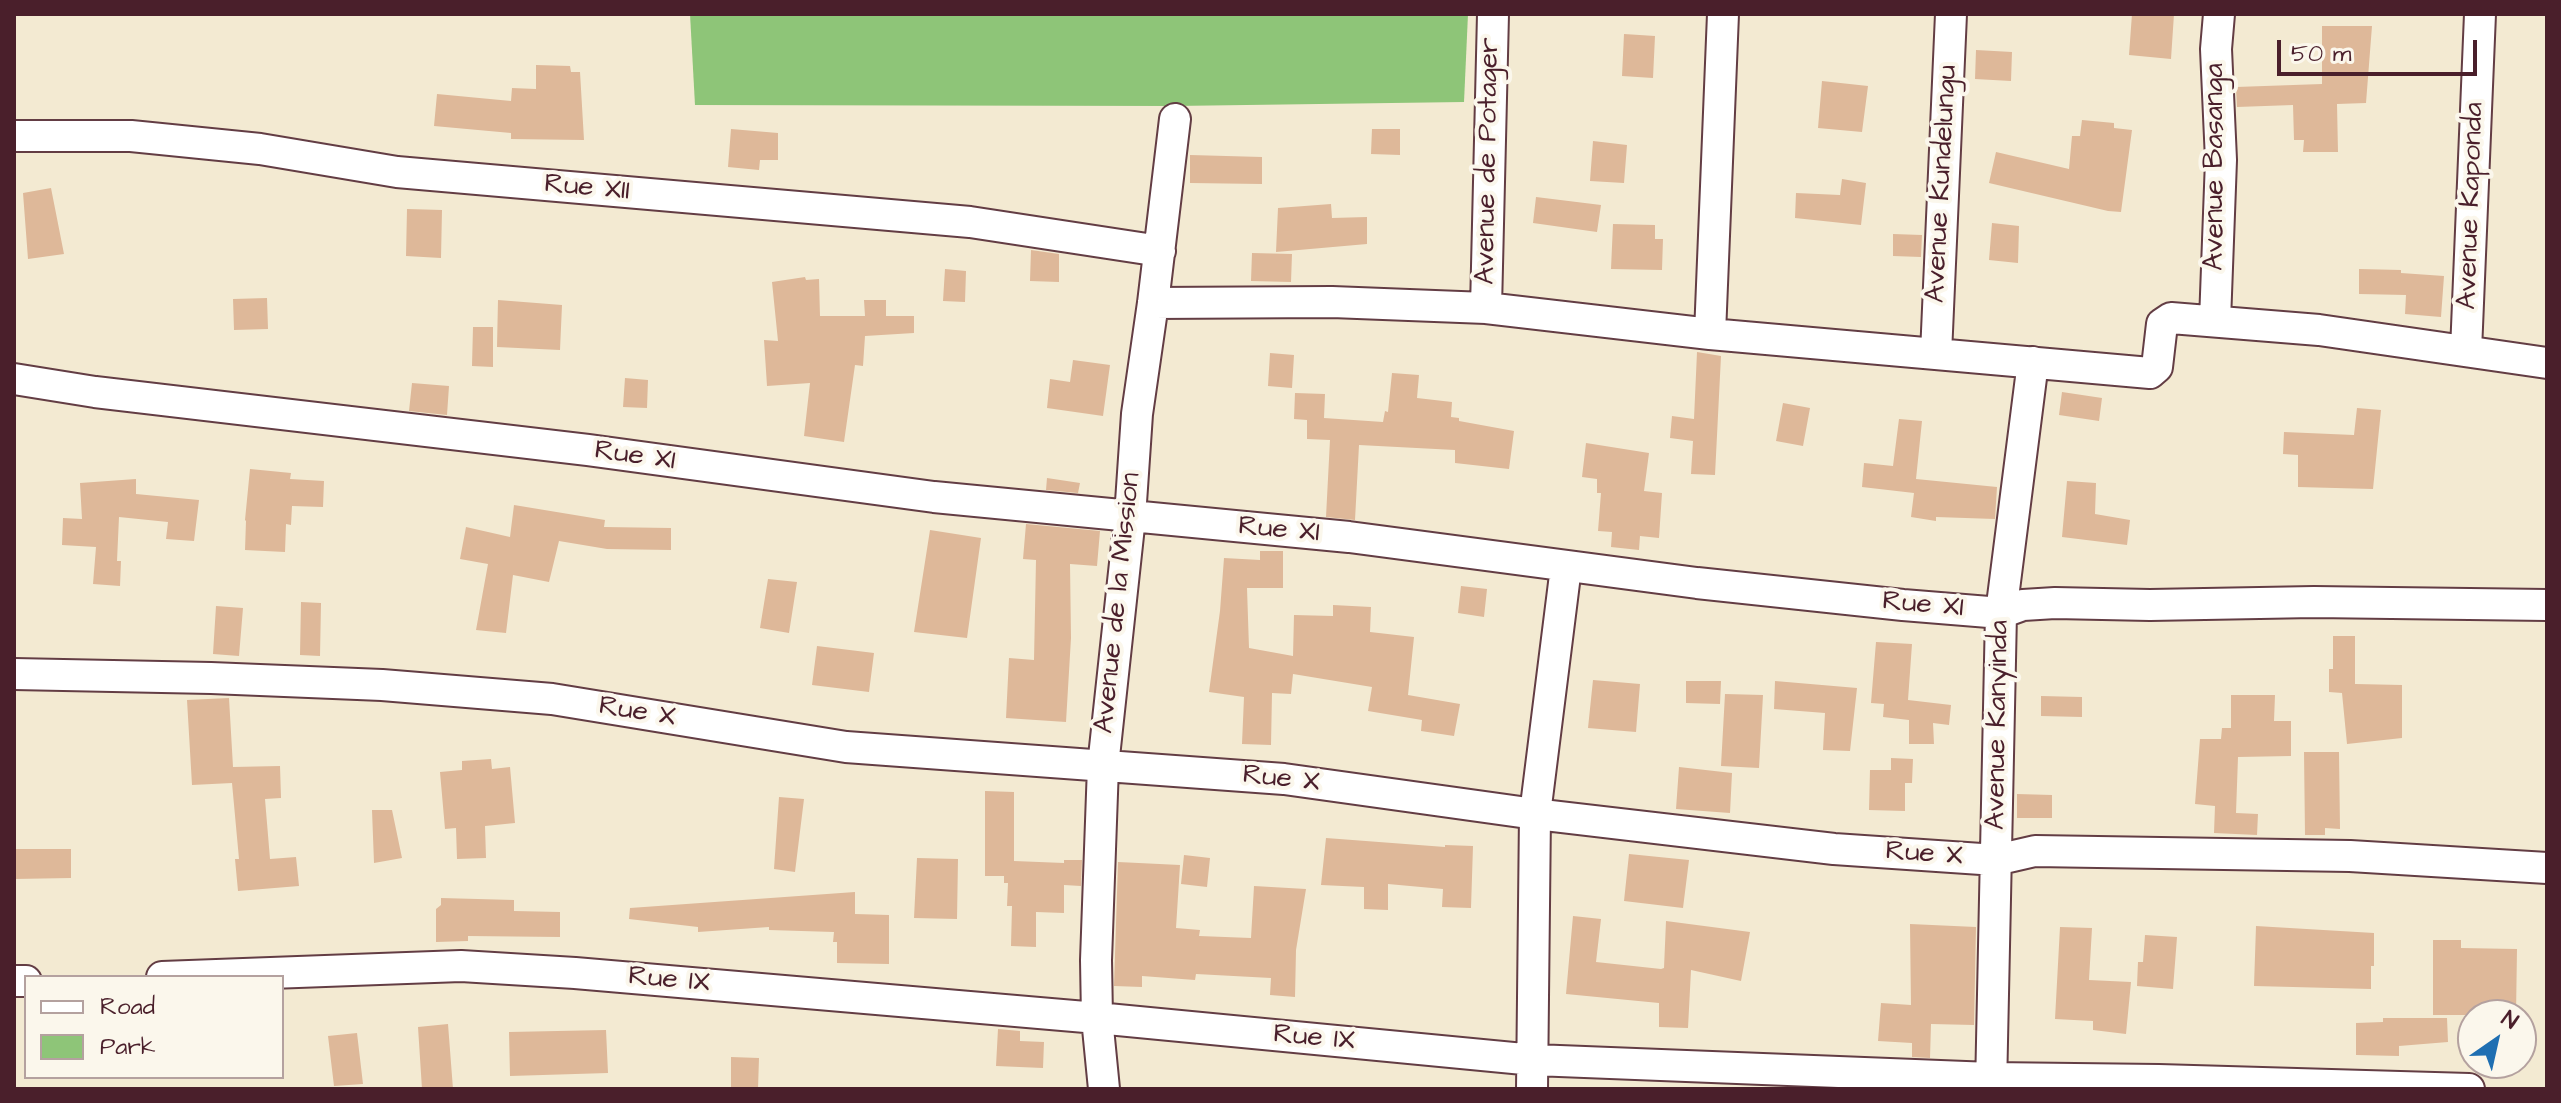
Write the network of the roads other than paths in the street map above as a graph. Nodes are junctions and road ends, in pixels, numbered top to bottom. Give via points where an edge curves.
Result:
1 (1493, 14) edge
2 (1723, 14) edge
3 (1951, 14) edge
4 (2219, 14) edge
5 (2480, 14) edge
6 (1175, 119) dead end
7 (14, 136) edge
8 (1160, 251) junction
9 (1153, 303) junction
10 (1486, 308) junction
11 (2215, 321) junction
12 (1710, 334) junction
13 (2466, 351) junction
14 (1936, 354) junction
15 (2033, 362) junction
16 (2547, 363) edge
17 (14, 379) edge
18 (1130, 517) junction
19 (1566, 567) junction
20 (2547, 605) edge
21 (2001, 613) junction
22 (14, 674) edge
23 (1103, 766) junction
24 (1535, 814) junction
25 (1996, 860) junction
26 (2547, 868) edge
27 (216, 975) edge
28 (1097, 1018) junction
29 (1533, 1074) edge
30 (1991, 1084) edge
31 (1104, 1089) edge
32 (2469, 1089) edge

1 - 10 street, Avenue de Potager
2 - 12 street
3 - 14 street, Avenue Kundelungu
4 - 11 street, Avenue Basanga
5 - 13 street, Avenue Kaponda
6 - 8 street, Avenue de la Mission
7 - 8 street, Rue XII via 145,137 397,172 970,222
8 - 9 street, Avenue de la Mission
9 - 10 street
9 - 18 street, Avenue de la Mission via 1137,414
10 - 12 street
11 - 13 street
11 - 15 street via 2166,320 2160,330 2157,367 2150,373
12 - 14 street
13 - 16 street
14 - 15 street
15 - 21 street, Avenue Kanyinda
17 - 18 street, Rue XI via 934,497
18 - 19 street, Rue XI via 1349,537
18 - 23 street, Avenue de la Mission
19 - 21 street, Rue XI
19 - 24 street
20 - 21 street, Rue XI via 2055,603
21 - 25 street, Avenue Kanyinda
22 - 23 street, Rue X via 382,685 536,698 846,747
23 - 24 street, Rue X via 1284,779
23 - 28 street, Avenue de la Mission
24 - 25 street, Rue X via 1834,849
24 - 29 street
25 - 26 street, Rue X via 2035,851 2350,856
25 - 30 street, Avenue Kanyinda
27 - 28 street, Rue IX via 461,966
28 - 29 street, Rue IX
28 - 31 street, Avenue de la Mission
29 - 30 street, Rue IX
30 - 32 street, Rue IX via 2159,1080

